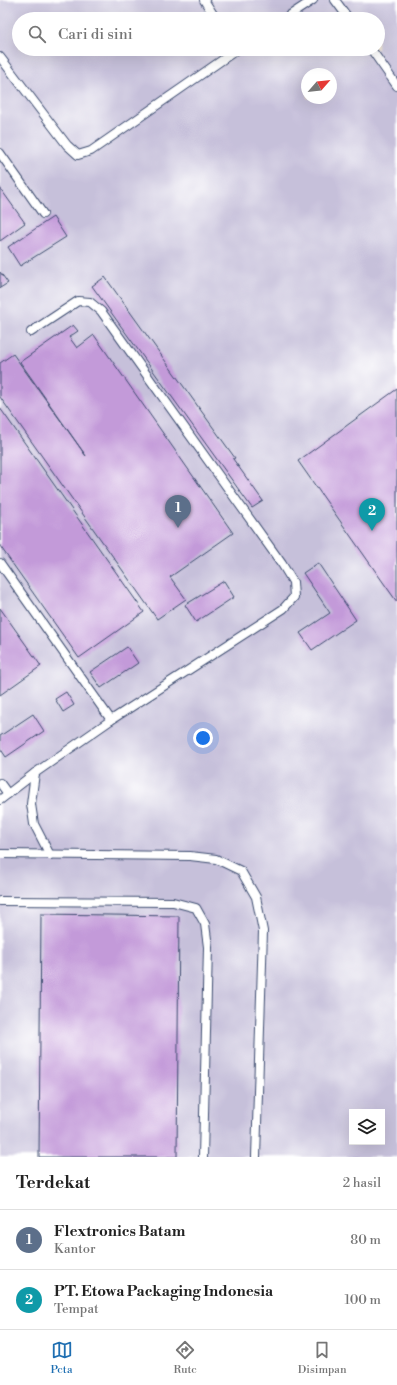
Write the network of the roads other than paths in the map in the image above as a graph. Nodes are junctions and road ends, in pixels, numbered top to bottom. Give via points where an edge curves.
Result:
1 (204, 0) edge
2 (313, 0) edge
3 (335, 0) edge
4 (212, 12) edge
5 (295, 12) edge
6 (344, 12) edge
7 (227, 56) edge
8 (376, 56) edge
9 (0, 57) edge
10 (397, 86) edge
11 (0, 152) edge
12 (43, 214) dead end
13 (31, 332) dead end
14 (0, 563) edge
15 (111, 720) junction
16 (35, 773) junction
17 (0, 783) edge
18 (8, 794) junction
19 (0, 800) edge
20 (0, 854) edge
21 (50, 855) junction
22 (0, 901) edge
23 (203, 1157) edge
24 (256, 1157) edge

1 - 4 lane
2 - 5 lane
3 - 6 lane
7 - 9 lane via 91,151 78,155 67,145
8 - 10 lane
11 - 12 lane
13 - 15 lane via 78,301 90,302 101,311 293,582 294,597 283,609
14 - 15 lane
15 - 16 lane
16 - 18 lane
16 - 21 lane via 31,804 34,824
17 - 18 lane
18 - 19 lane
20 - 21 lane
21 - 24 lane via 190,856 216,859 241,871 256,897 263,931
22 - 23 lane via 173,902 196,908 205,924 208,946

